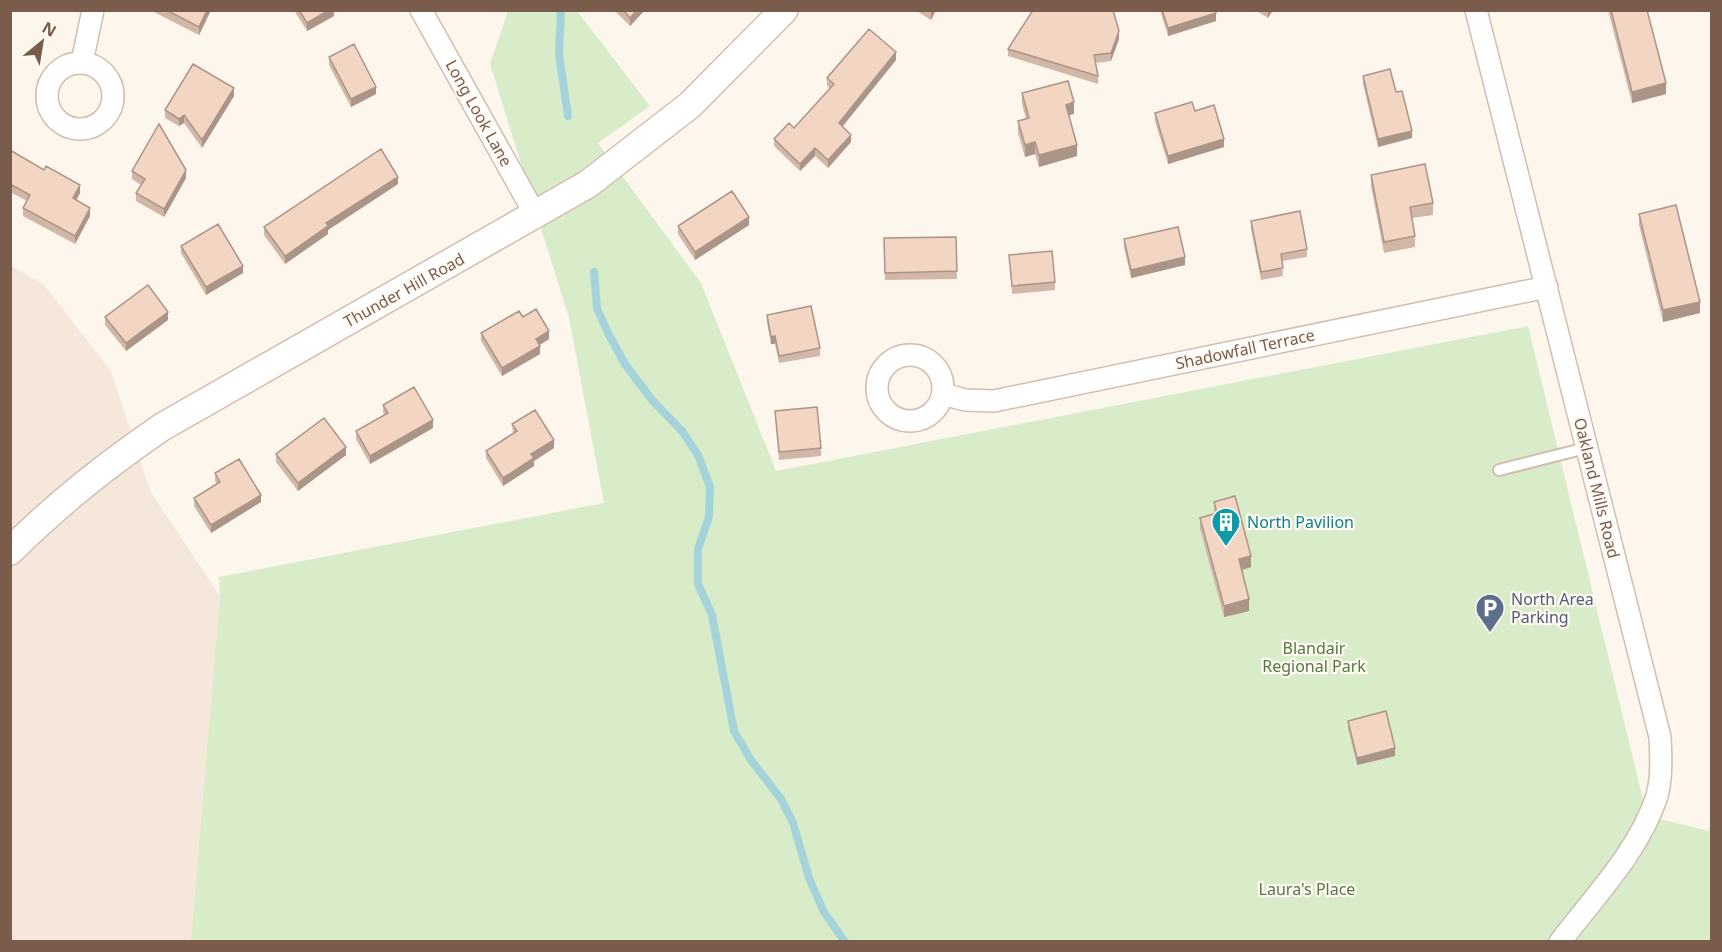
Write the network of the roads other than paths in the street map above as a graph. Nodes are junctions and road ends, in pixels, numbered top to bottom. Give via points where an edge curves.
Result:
1 (93, 10) edge
2 (421, 10) edge
3 (784, 10) edge
4 (1476, 10) edge
5 (82, 62) dead end
6 (536, 216) junction
7 (1547, 287) junction
8 (943, 394) dead end
9 (1586, 448) junction
10 (1499, 470) dead end
11 (10, 551) edge
12 (1560, 942) edge

1 - 5 street
2 - 6 street, Long Look Lane
3 - 6 street, Thunder Hill Road via 674,119 588,184
4 - 7 street, Oakland Mills Road
6 - 11 street, Thunder Hill Road via 162,428 98,471
7 - 8 street, Shadowfall Terrace via 994,401
7 - 9 street, Oakland Mills Road
9 - 10 lane
9 - 12 street, Oakland Mills Road via 1650,693 1660,736 1661,766 1657,794 1647,821 1630,850

